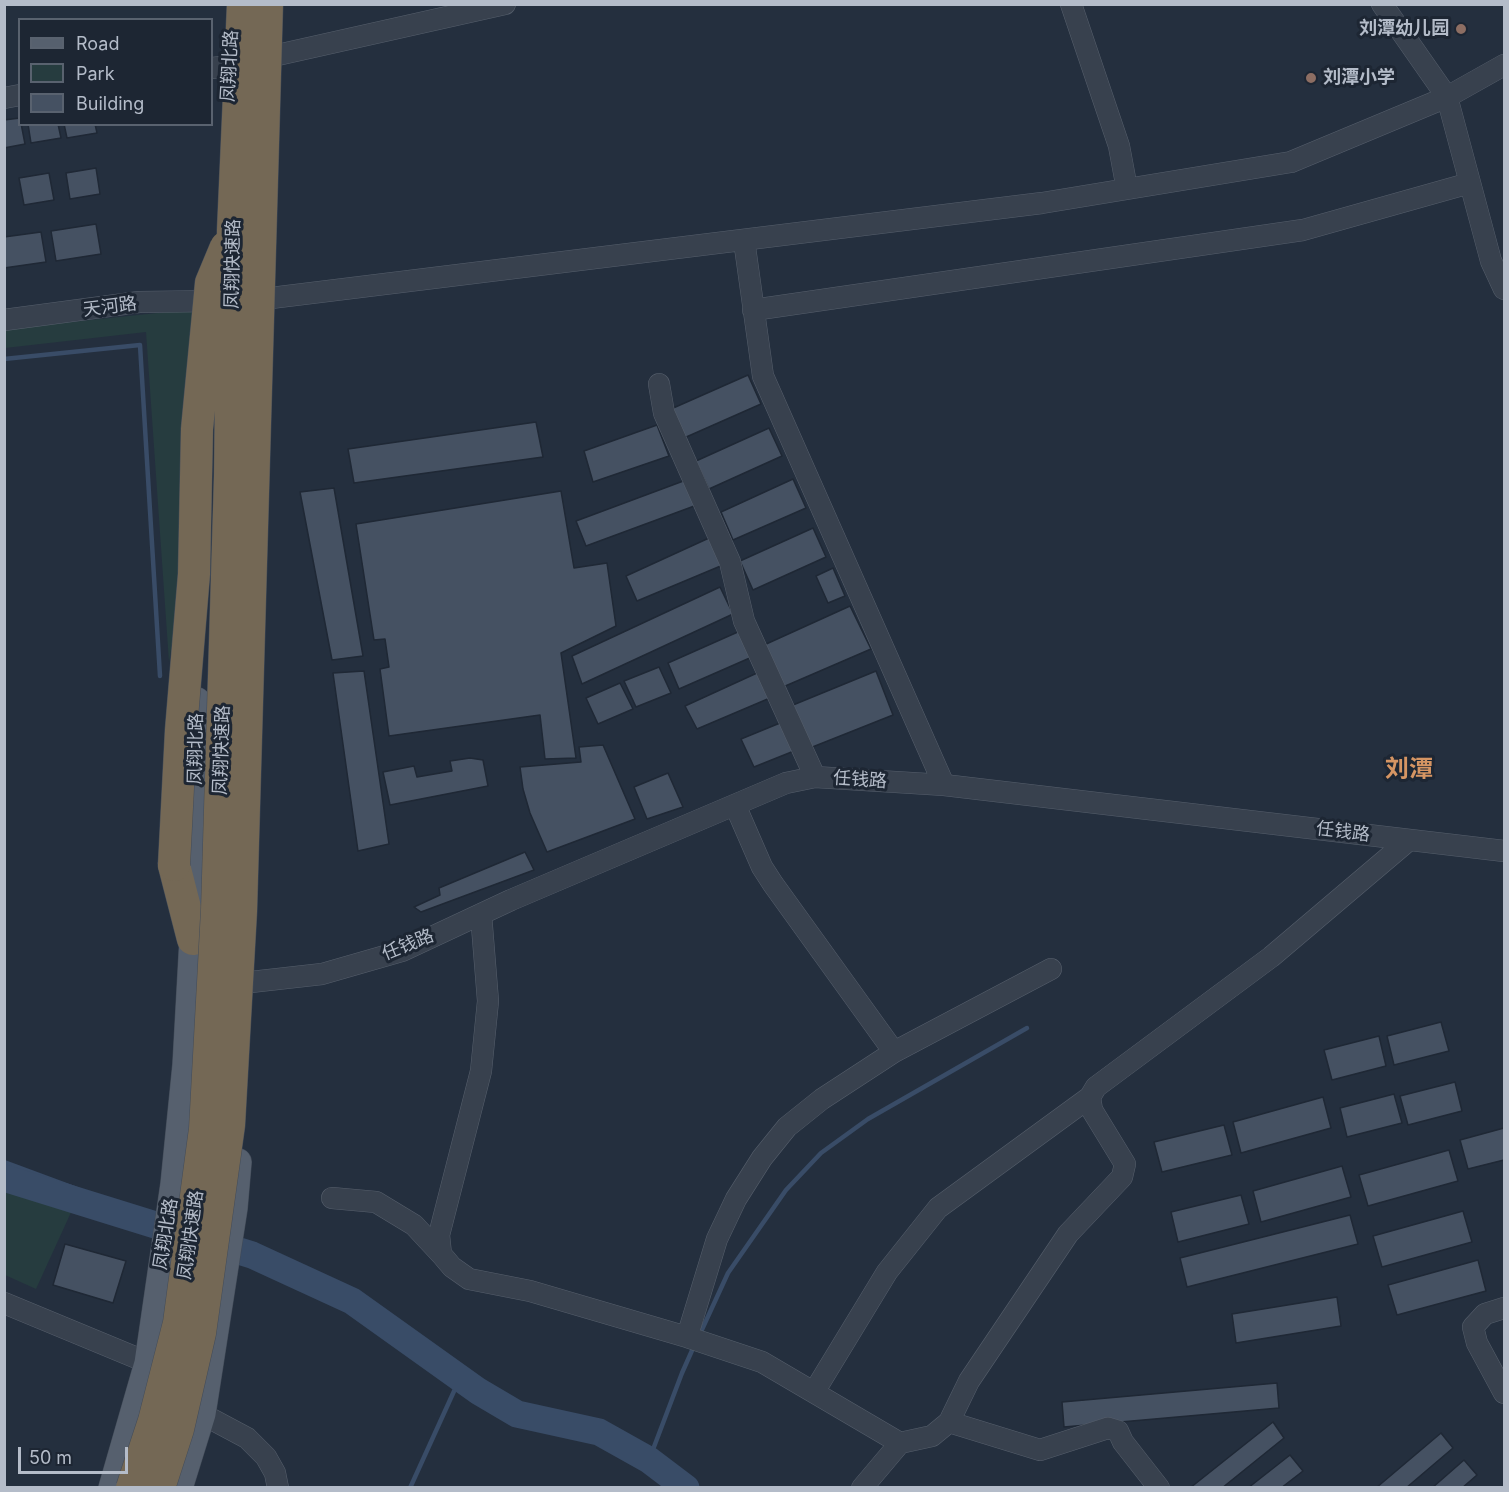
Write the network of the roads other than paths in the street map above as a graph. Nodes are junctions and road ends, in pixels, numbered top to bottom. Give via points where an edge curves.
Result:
1 (232, 4) edge
2 (243, 4) edge
3 (267, 4) edge
4 (276, 4) edge
5 (505, 4) edge
6 (1071, 4) edge
7 (1382, 4) edge
8 (273, 56) junction
9 (1504, 65) edge
10 (221, 67) edge
11 (1447, 98) junction
12 (1470, 183) junction
13 (1127, 189) junction
14 (233, 230) junction
15 (744, 240) junction
16 (1504, 289) edge
17 (271, 298) junction
18 (216, 301) junction
19 (753, 310) junction
20 (4, 320) edge
21 (659, 384) dead end
22 (815, 777) junction
23 (944, 785) junction
24 (735, 805) junction
25 (1409, 840) junction
26 (1504, 851) edge
27 (481, 914) junction
28 (193, 939) junction
29 (1051, 969) dead end
30 (251, 982) junction
31 (894, 1052) junction
32 (1090, 1097) junction
33 (332, 1198) dead end
34 (441, 1254) junction
35 (4, 1304) edge
36 (1504, 1308) edge
37 (687, 1337) junction
38 (148, 1363) junction
39 (206, 1388) junction
40 (814, 1392) junction
41 (1504, 1394) edge
42 (202, 1414) junction
43 (949, 1422) junction
44 (900, 1443) junction
45 (112, 1488) edge
46 (132, 1488) edge
47 (159, 1488) edge
48 (179, 1488) edge
49 (278, 1488) edge
50 (862, 1488) edge
51 (1159, 1488) edge

1 - 10 main road, 凤翔北路
2 - 14 highway, 凤翔快速路, bridge
3 - 47 highway, 凤翔快速路, bridge via 241,911 229,1125 200,1333 178,1428
4 - 8 main road
5 - 8 street
6 - 13 street via 1119,146
7 - 11 street
8 - 17 main road
9 - 11 street
10 - 18 main road, 凤翔北路
11 - 12 street
11 - 13 street via 1291,162
12 - 16 street via 1491,261
12 - 19 street via 1303,230
13 - 15 street
14 - 28 highway, bridge via 211,283 197,429 194,574 174,866
14 - 46 highway, 凤翔快速路, bridge via 217,910 205,1129 179,1323
15 - 17 street
15 - 19 street
17 - 30 main road via 265,614
18 - 20 street, 天河路 via 139,303
18 - 28 main road, 凤翔北路 via 197,672
19 - 23 street via 763,376
21 - 22 street via 664,413 730,562 744,621
22 - 23 street, 任钱路
22 - 24 street, 任钱路 via 786,783
23 - 25 street, 任钱路
24 - 27 street, 任钱路
24 - 31 street via 762,867
25 - 26 street, 任钱路
25 - 32 street via 1271,957 1096,1087
27 - 30 street, 任钱路 via 402,951 322,974
27 - 34 street via 488,1001 481,1071 439,1235
28 - 38 main road, 凤翔北路 via 174,1184
29 - 31 street
30 - 39 main road via 234,1208
31 - 37 street via 787,1127 762,1158 717,1239
32 - 40 street via 938,1208 887,1272
32 - 43 street via 1092,1110 1125,1164 1122,1177 1068,1233 969,1381
33 - 34 street via 376,1202 414,1225
34 - 37 street via 469,1279 530,1291
35 - 38 street
36 - 41 street via 1485,1314 1473,1327 1477,1343
37 - 40 street via 762,1362
38 - 39 street
38 - 45 main road, 凤翔北路
39 - 42 main road
40 - 44 street
42 - 48 main road
42 - 49 street via 247,1438 266,1457
43 - 44 street via 932,1436
43 - 51 street via 1040,1450 1108,1428 1118,1431
44 - 50 street

